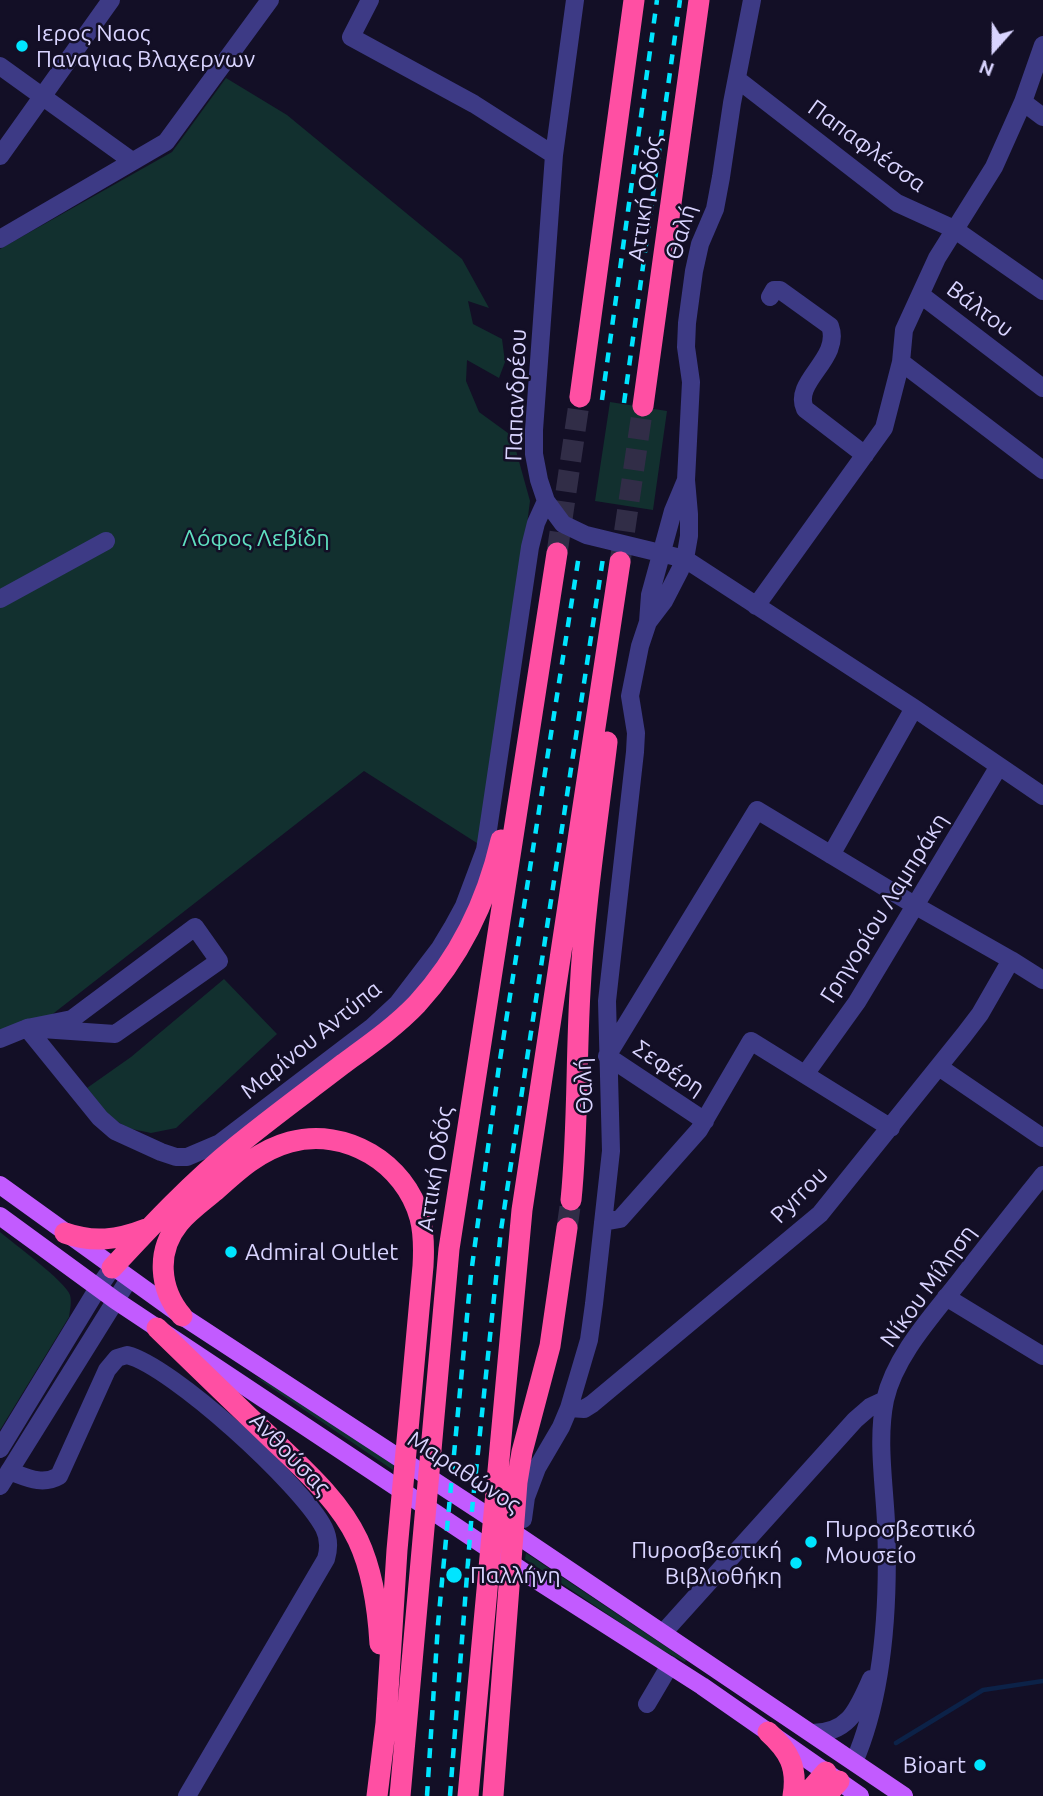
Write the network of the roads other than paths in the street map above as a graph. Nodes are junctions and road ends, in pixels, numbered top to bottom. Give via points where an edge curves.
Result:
1 (111, 0) edge
2 (270, 0) edge
3 (370, 0) edge
4 (575, 0) edge
5 (634, 0) edge
6 (699, 0) edge
7 (705, 0) edge
8 (752, 0) edge
9 (1043, 45) edge
10 (0, 66) edge
11 (690, 70) junction
12 (737, 79) junction
13 (42, 97) junction
14 (1023, 102) junction
15 (1043, 117) edge
16 (554, 155) junction
17 (0, 156) edge
18 (132, 161) junction
19 (954, 229) junction
20 (0, 239) edge
21 (1043, 290) edge
22 (920, 295) junction
23 (769, 297) dead end
24 (901, 362) junction
25 (1043, 388) edge
26 (580, 397) tunnel mouth
27 (643, 406) tunnel mouth
28 (865, 455) junction
29 (1043, 470) edge
30 (686, 480) junction
31 (546, 501) junction
32 (106, 541) dead end
33 (663, 552) junction
34 (557, 554) tunnel mouth
35 (685, 559) junction
36 (0, 599) edge
37 (755, 606) junction
38 (648, 622) junction
39 (539, 678) junction
40 (914, 708) junction
41 (999, 766) junction
42 (1043, 796) edge
43 (831, 855) junction
44 (916, 906) junction
45 (1011, 960) junction
46 (1043, 980) edge
47 (27, 1028) junction
48 (0, 1039) edge
49 (607, 1056) junction
50 (939, 1068) junction
51 (806, 1073) junction
52 (705, 1121) junction
53 (891, 1128) junction
54 (1043, 1138) edge
55 (1043, 1175) edge
56 (0, 1185) edge
57 (571, 1200) tunnel mouth
58 (0, 1216) edge
59 (603, 1222) junction
60 (148, 1228) junction
61 (567, 1228) tunnel mouth
62 (65, 1233) junction
63 (120, 1273) junction
64 (98, 1288) junction
65 (947, 1297) junction
66 (115, 1300) junction
67 (182, 1316) junction
68 (157, 1328) junction
69 (1043, 1356) edge
70 (885, 1400) junction
71 (569, 1408) junction
72 (0, 1449) edge
73 (4, 1478) edge
74 (520, 1537) junction
75 (663, 1633) junction
76 (881, 1650) junction
77 (670, 1665) junction
78 (647, 1704) dead end
79 (768, 1732) junction
80 (812, 1733) junction
81 (847, 1757) junction
82 (830, 1783) edge
83 (187, 1796) edge
84 (376, 1796) edge
85 (400, 1796) edge
86 (468, 1796) edge
87 (493, 1796) edge
88 (793, 1796) edge
89 (805, 1796) edge
90 (860, 1796) edge
91 (904, 1796) edge

1 - 13 street
2 - 18 street via 166,142
3 - 16 street via 351,37 474,104
4 - 16 street, Παπανδρέου
5 - 26 highway, Αττική Οδός
6 - 11 highway, Αττική Οδός
7 - 11 highway
8 - 12 street, Θαλή
9 - 14 street
10 - 13 street
11 - 27 highway, Αττική Οδός
12 - 19 street, Παπαφλέσσα via 897,203
12 - 30 street, Θαλή via 715,209 700,244 687,323 691,382
13 - 17 street
13 - 18 street
14 - 15 street
14 - 19 street via 994,167
16 - 31 street, Παπανδρέου via 534,430 534,454
18 - 20 street
19 - 21 street, Παπαφλέσσα
19 - 22 street
22 - 24 street via 904,330
22 - 25 street, Βάλτου
23 - 28 street via 780,290 830,326 830,348 801,401 805,409
24 - 28 street via 884,428
24 - 29 street
28 - 37 street
30 - 33 street, Θαλή
30 - 35 street, Θαλή
31 - 33 street, Παπανδρέου via 564,524 586,535
31 - 47 street, Μαρίνου Αντύπα via 530,547 485,850 453,928 398,1003 219,1143 187,1157 162,1152 115,1131
32 - 36 street
33 - 35 street, Παπανδρέου
33 - 38 street, Θαλή via 650,595
34 - 39 highway, Αττική Οδός
35 - 37 street, Παπανδρέου
35 - 38 street, Θαλή
37 - 40 street, Παπανδρέου
38 - 49 street, Θαλή via 630,696 635,752 607,1000
39 - 60 highway via 492,875 475,918 444,971 394,1025 235,1148
39 - 85 highway, Αττική Οδός via 449,1249
40 - 41 street, Παπανδρέου
40 - 43 street
41 - 42 street, Παπανδρέου
41 - 44 street, Γρηγορίου Λαμπράκη
43 - 44 street
43 - 49 street via 757,810
44 - 45 street
44 - 51 street, Γρηγορίου Λαμπράκη via 857,1002
45 - 46 street
45 - 50 street, Pyrrou via 980,1014
47 - 47 street via 115,1034 219,961 195,927 72,1018
47 - 48 street
49 - 52 street, Σεφέρη
49 - 59 street, Θαλή via 611,1151
50 - 53 street, Pyrrou
50 - 54 street
51 - 52 street via 751,1041
51 - 53 street
52 - 59 street via 620,1219
53 - 71 street, Pyrrou via 834,1199 805,1227 592,1405
55 - 65 street, Νίκου Μίληση
56 - 62 main road, Μαραθώνος
57 - 86 highway via 583,940 614,682 620,562 522,1210
58 - 64 main road
59 - 71 street, Θαλή via 589,1340
60 - 62 highway via 107,1240
60 - 63 highway
61 - 87 highway via 550,1346 517,1482
62 - 63 main road, Μαραθώνος
63 - 64 street
63 - 66 street, Ανθούσας
63 - 67 main road, Μαραθώνος
64 - 66 main road
64 - 72 street
65 - 69 street
65 - 70 street, Νίκου Μίληση via 910,1347
66 - 68 main road
66 - 73 street, Ανθούσας
67 - 74 main road, Μαραθώνος
67 - 84 highway via 167,1296 163,1277 169,1240 180,1222 258,1155 299,1140 341,1141 383,1162 407,1189 420,1219 423,1266 386,1723
68 - 77 main road
68 - 84 highway via 298,1464 346,1518 358,1540 378,1611
70 - 75 street via 855,1420
70 - 76 street, Νίκου Μίληση via 887,1563
71 - 74 street, Θαλή via 537,1468 526,1497
73 - 83 street, Ανθούσας via 44,1481 59,1476 107,1370 117,1358 127,1355 164,1374 223,1421 297,1491 325,1530 326,1559
74 - 75 main road, Μαραθώνος
75 - 80 main road, Μαραθώνος
76 - 80 street, Νίκου Μίληση via 864,1696 849,1720 832,1732
76 - 81 street, Νίκου Μίληση via 872,1711 862,1742
77 - 78 street
77 - 79 main road
79 - 82 main road
79 - 88 highway via 791,1760
80 - 81 main road, Μαραθώνος
81 - 82 main road
81 - 91 main road, Μαραθώνος
82 - 89 highway
82 - 90 main road

